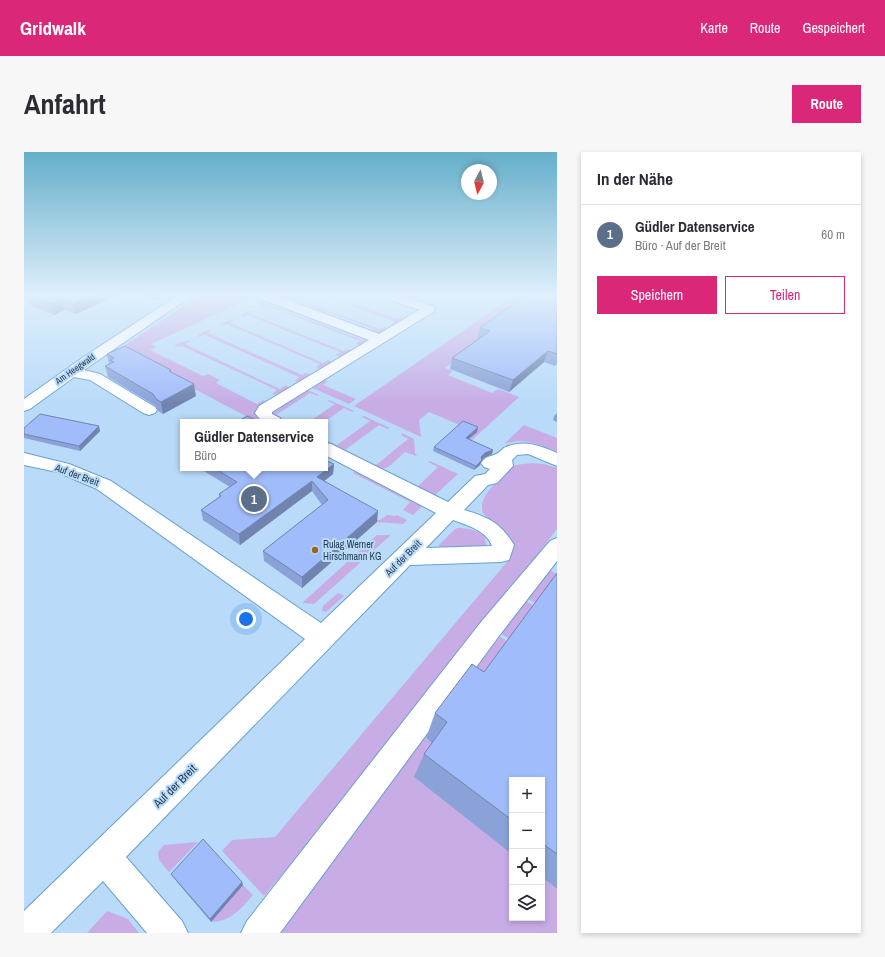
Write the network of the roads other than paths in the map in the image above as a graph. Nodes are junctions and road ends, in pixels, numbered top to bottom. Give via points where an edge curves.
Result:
1 (134, 330) edge
2 (357, 330) edge
3 (394, 330) edge
4 (380, 339) junction
5 (72, 372) junction
6 (24, 406) edge
7 (149, 410) dead end
8 (269, 419) edge
9 (328, 450) edge
10 (24, 459) edge
11 (557, 460) edge
12 (450, 512) junction
13 (557, 546) edge
14 (405, 557) junction
15 (322, 637) junction
16 (104, 857) junction
17 (26, 933) edge
18 (170, 933) edge
19 (259, 933) edge

1 - 5 street, Am Heegwald
2 - 4 street
3 - 4 street
4 - 8 street via 265,409 263,413
5 - 6 street, Am Heegwald
5 - 7 street via 95,377
9 - 12 street
10 - 15 street, Auf der Breit via 63,468 104,485
11 - 12 street, Auf der Breit via 535,450 512,450 503,459 504,466 490,479 482,480
12 - 14 street, Auf der Breit
12 - 14 street via 479,522 495,533 503,545 501,554
13 - 19 street
14 - 15 street, Auf der Breit
15 - 16 street, Auf der Breit
16 - 17 street, Auf der Breit
16 - 18 street

